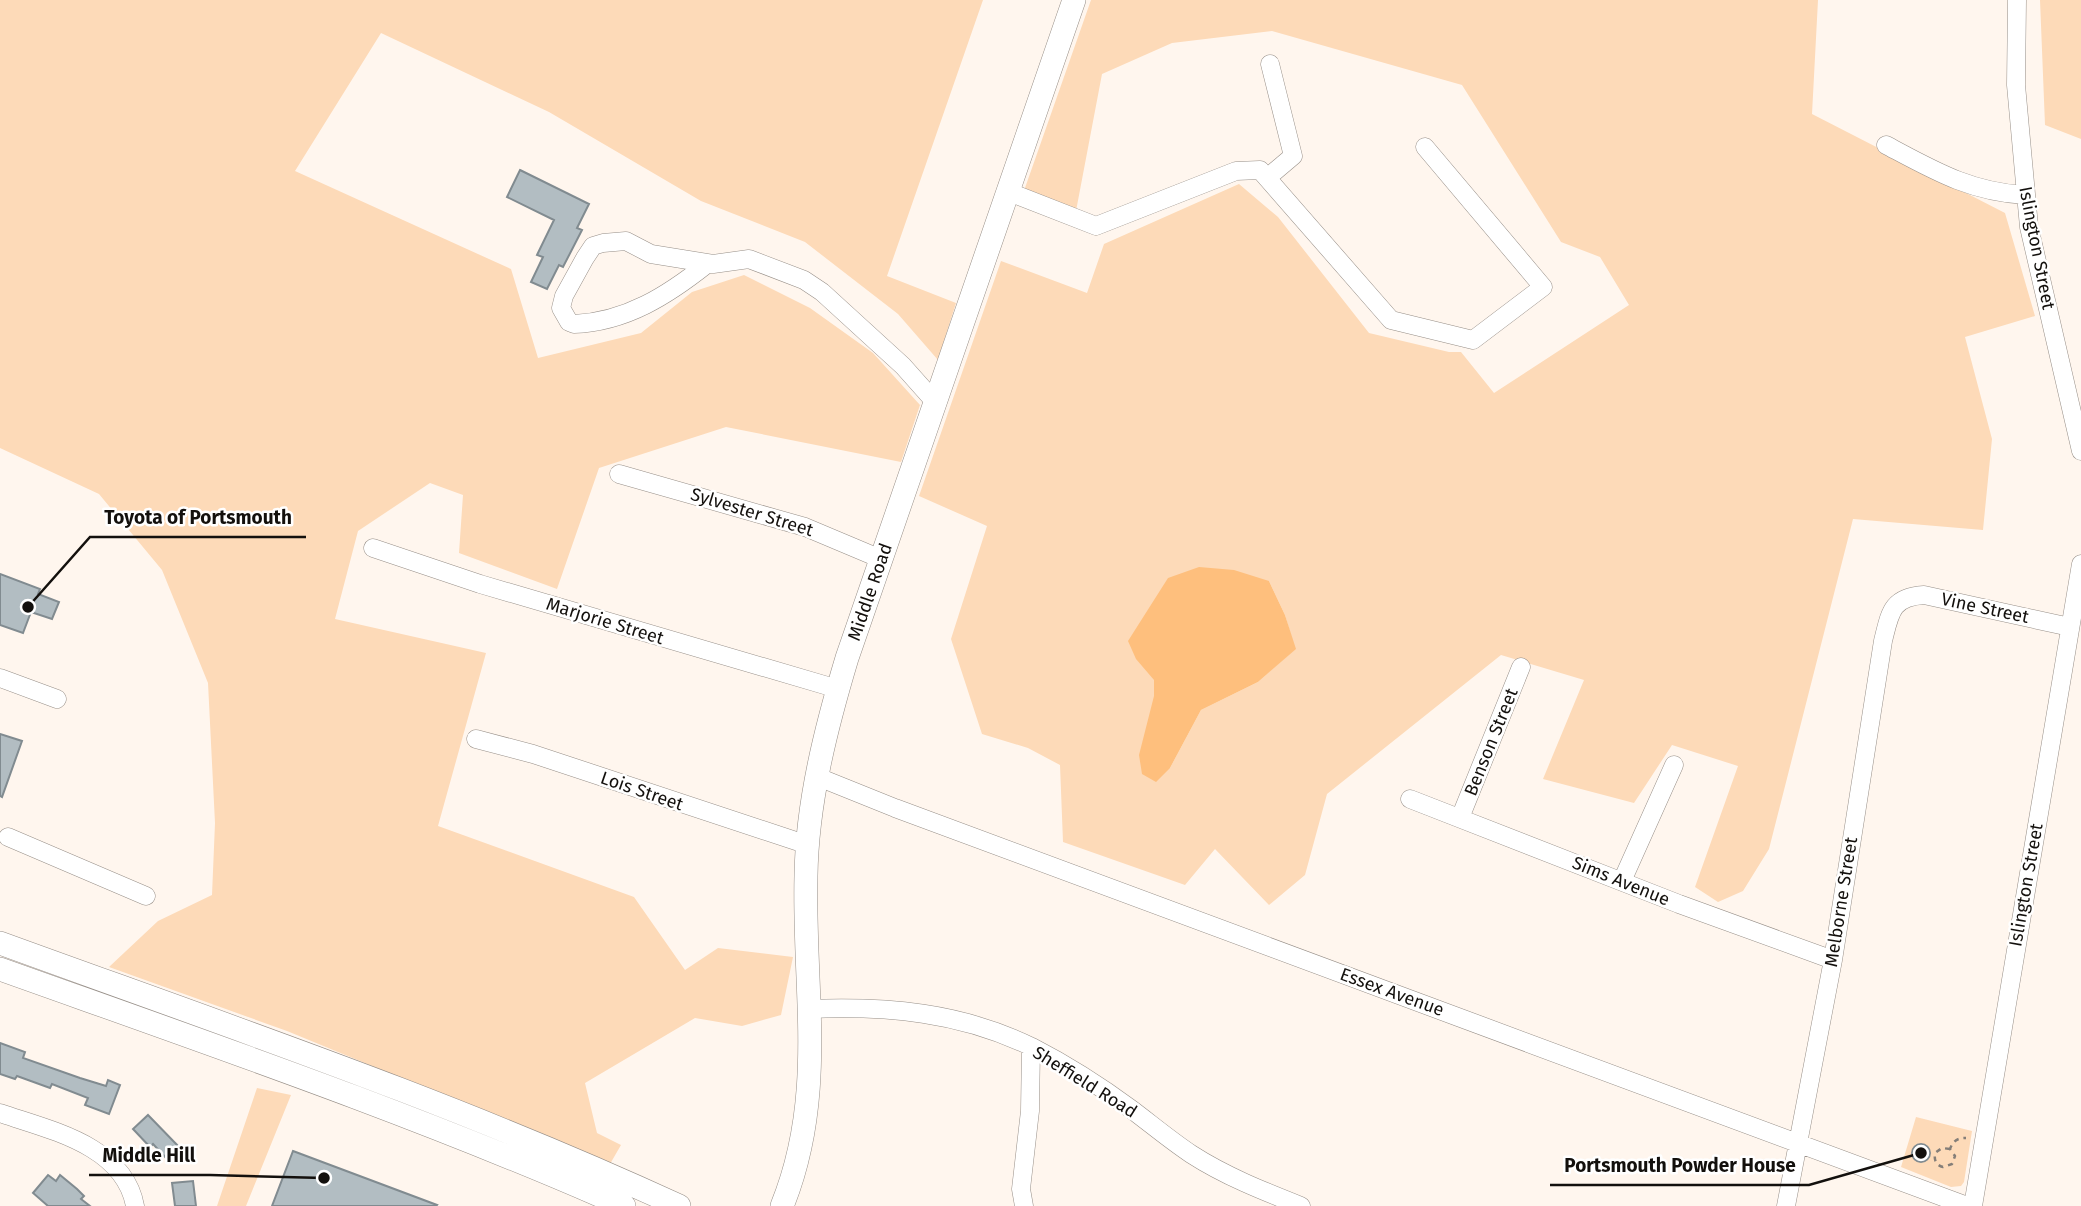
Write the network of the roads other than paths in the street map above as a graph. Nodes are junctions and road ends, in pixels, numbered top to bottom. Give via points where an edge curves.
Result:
1 (1074, 0) edge
2 (2017, 0) edge
3 (1270, 64) dead end
4 (1886, 145) dead end
5 (1425, 147) dead end
6 (1267, 178) junction
7 (1009, 192) junction
8 (2025, 195) junction
9 (707, 264) junction
10 (935, 401) junction
11 (2081, 451) edge
12 (619, 474) dead end
13 (373, 548) dead end
14 (881, 559) junction
15 (2081, 564) edge
16 (1900, 600) joint
17 (2070, 627) junction
18 (1521, 667) dead end
19 (0, 678) edge
20 (838, 689) junction
21 (57, 699) dead end
22 (476, 739) dead end
23 (1674, 765) dead end
24 (818, 777) junction
25 (1410, 800) dead end
26 (1460, 818) junction
27 (8, 837) dead end
28 (808, 845) junction
29 (1622, 881) junction
30 (146, 896) dead end
31 (0, 943) edge
32 (1833, 960) junction
33 (0, 969) edge
34 (809, 1009) junction
35 (1031, 1047) junction
36 (0, 1113) edge
37 (1799, 1143) junction
38 (783, 1203) edge
39 (135, 1206) edge
40 (624, 1206) edge
41 (679, 1206) edge
42 (1024, 1206) edge
43 (1301, 1206) edge
44 (1786, 1206) edge
45 (1968, 1206) edge
46 (1973, 1206) edge

1 - 7 main road, Middle Road
2 - 8 street, Islington Street via 2016,85
3 - 6 street via 1293,156
4 - 8 street via 1948,178
5 - 6 street via 1543,287 1473,340 1391,320
6 - 7 street via 1260,170 1236,171 1096,226
7 - 10 main road, Middle Road
8 - 11 street, Islington Street
9 - 9 street via 651,254 626,242 593,246 561,308 574,324 611,320 644,307
9 - 10 street via 749,259 804,280 903,366
10 - 14 main road, Middle Road
12 - 14 street, Sylvester Street via 806,527
13 - 20 street, Marjorie Street
14 - 20 main road, Middle Road
15 - 17 street, Islington Street
16 - 17 street, Vine Street via 1924,595
16 - 32 street, Melborne Street via 1893,607 1883,641
17 - 46 street, Islington Street
18 - 26 street, Benson Street
19 - 21 street
20 - 24 main road, Middle Road
22 - 28 street, Lois Street
23 - 29 street
24 - 28 main road, Middle Road
24 - 37 street, Essex Avenue
25 - 26 street, Sims Avenue
26 - 29 street, Sims Avenue
27 - 30 street
28 - 34 main road, Middle Road
29 - 32 street, Sims Avenue
31 - 41 main road via 417,1095
32 - 37 street, Melborne Street
33 - 40 main road via 410,1116
34 - 35 street, Sheffield Road via 857,1007 930,1013
34 - 38 main road, Middle Road via 807,1118
35 - 42 street via 1021,1189
35 - 43 street, Sheffield Road via 1100,1086 1213,1167
36 - 39 street via 100,1154 129,1185
37 - 44 street, Melborne Street
37 - 45 street, Essex Avenue

